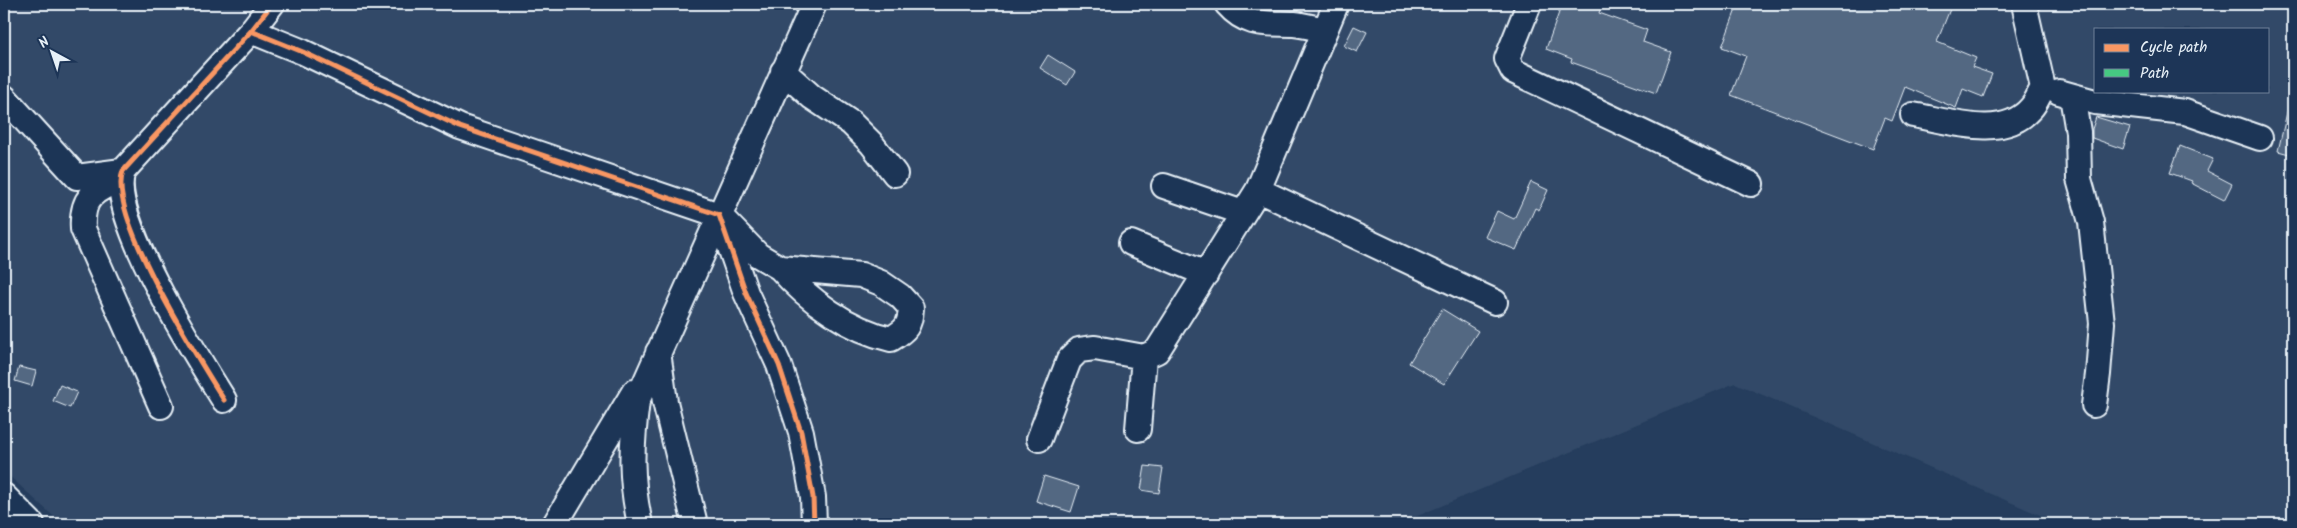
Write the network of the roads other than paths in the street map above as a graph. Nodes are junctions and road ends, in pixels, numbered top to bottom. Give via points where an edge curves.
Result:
1 (272, 4) edge
2 (814, 4) edge
3 (1227, 4) edge
4 (1336, 4) edge
5 (1529, 4) edge
6 (2024, 4) edge
7 (1325, 30) junction
8 (251, 31) junction
9 (784, 71) junction
10 (2043, 88) junction
11 (2072, 96) junction
12 (4, 97) edge
13 (1913, 115) dead end
14 (2260, 138) dead end
15 (895, 174) dead end
16 (122, 175) junction
17 (1751, 184) dead end
18 (1164, 186) dead end
19 (1258, 190) junction
20 (1243, 213) junction
21 (719, 215) junction
22 (1131, 243) dead end
23 (780, 268) junction
24 (1206, 274) junction
25 (1495, 302) dead end
26 (658, 352) junction
27 (1144, 357) junction
28 (224, 400) dead end
29 (2094, 405) dead end
30 (161, 406) dead end
31 (1138, 430) dead end
32 (1039, 439) dead end
33 (4, 496) edge
34 (32, 524) edge
35 (555, 524) edge
36 (640, 524) edge
37 (695, 524) edge
38 (814, 524) edge

1 - 8 street
2 - 9 street
3 - 7 street via 1236,14 1259,24 1297,24
4 - 7 street
5 - 17 street via 1508,59 1512,72
6 - 10 street
7 - 19 street
8 - 16 street
8 - 21 street via 303,52 460,127
9 - 15 street via 812,97 851,123
9 - 21 street
10 - 11 street
10 - 13 street via 2031,109 2013,121 1991,128
11 - 14 street via 2095,102 2185,112
11 - 29 street via 2078,132 2079,179 2091,222 2102,323
12 - 16 street via 77,177
16 - 28 street via 128,216 151,274 166,306
16 - 30 street via 89,196 82,213 83,229
18 - 20 street
19 - 20 street
19 - 25 street
20 - 24 street
21 - 23 street via 758,255
21 - 26 street
21 - 38 street via 801,432 813,497
22 - 24 street
23 - 23 street via 861,275 881,283 911,308 910,321 904,331 891,339 872,335 846,322 807,294
24 - 27 street via 1157,351
26 - 35 street
26 - 36 street via 637,401 632,446 633,488
26 - 37 street via 665,402
27 - 31 street
27 - 32 street via 1095,348 1079,350 1069,360
33 - 34 street

